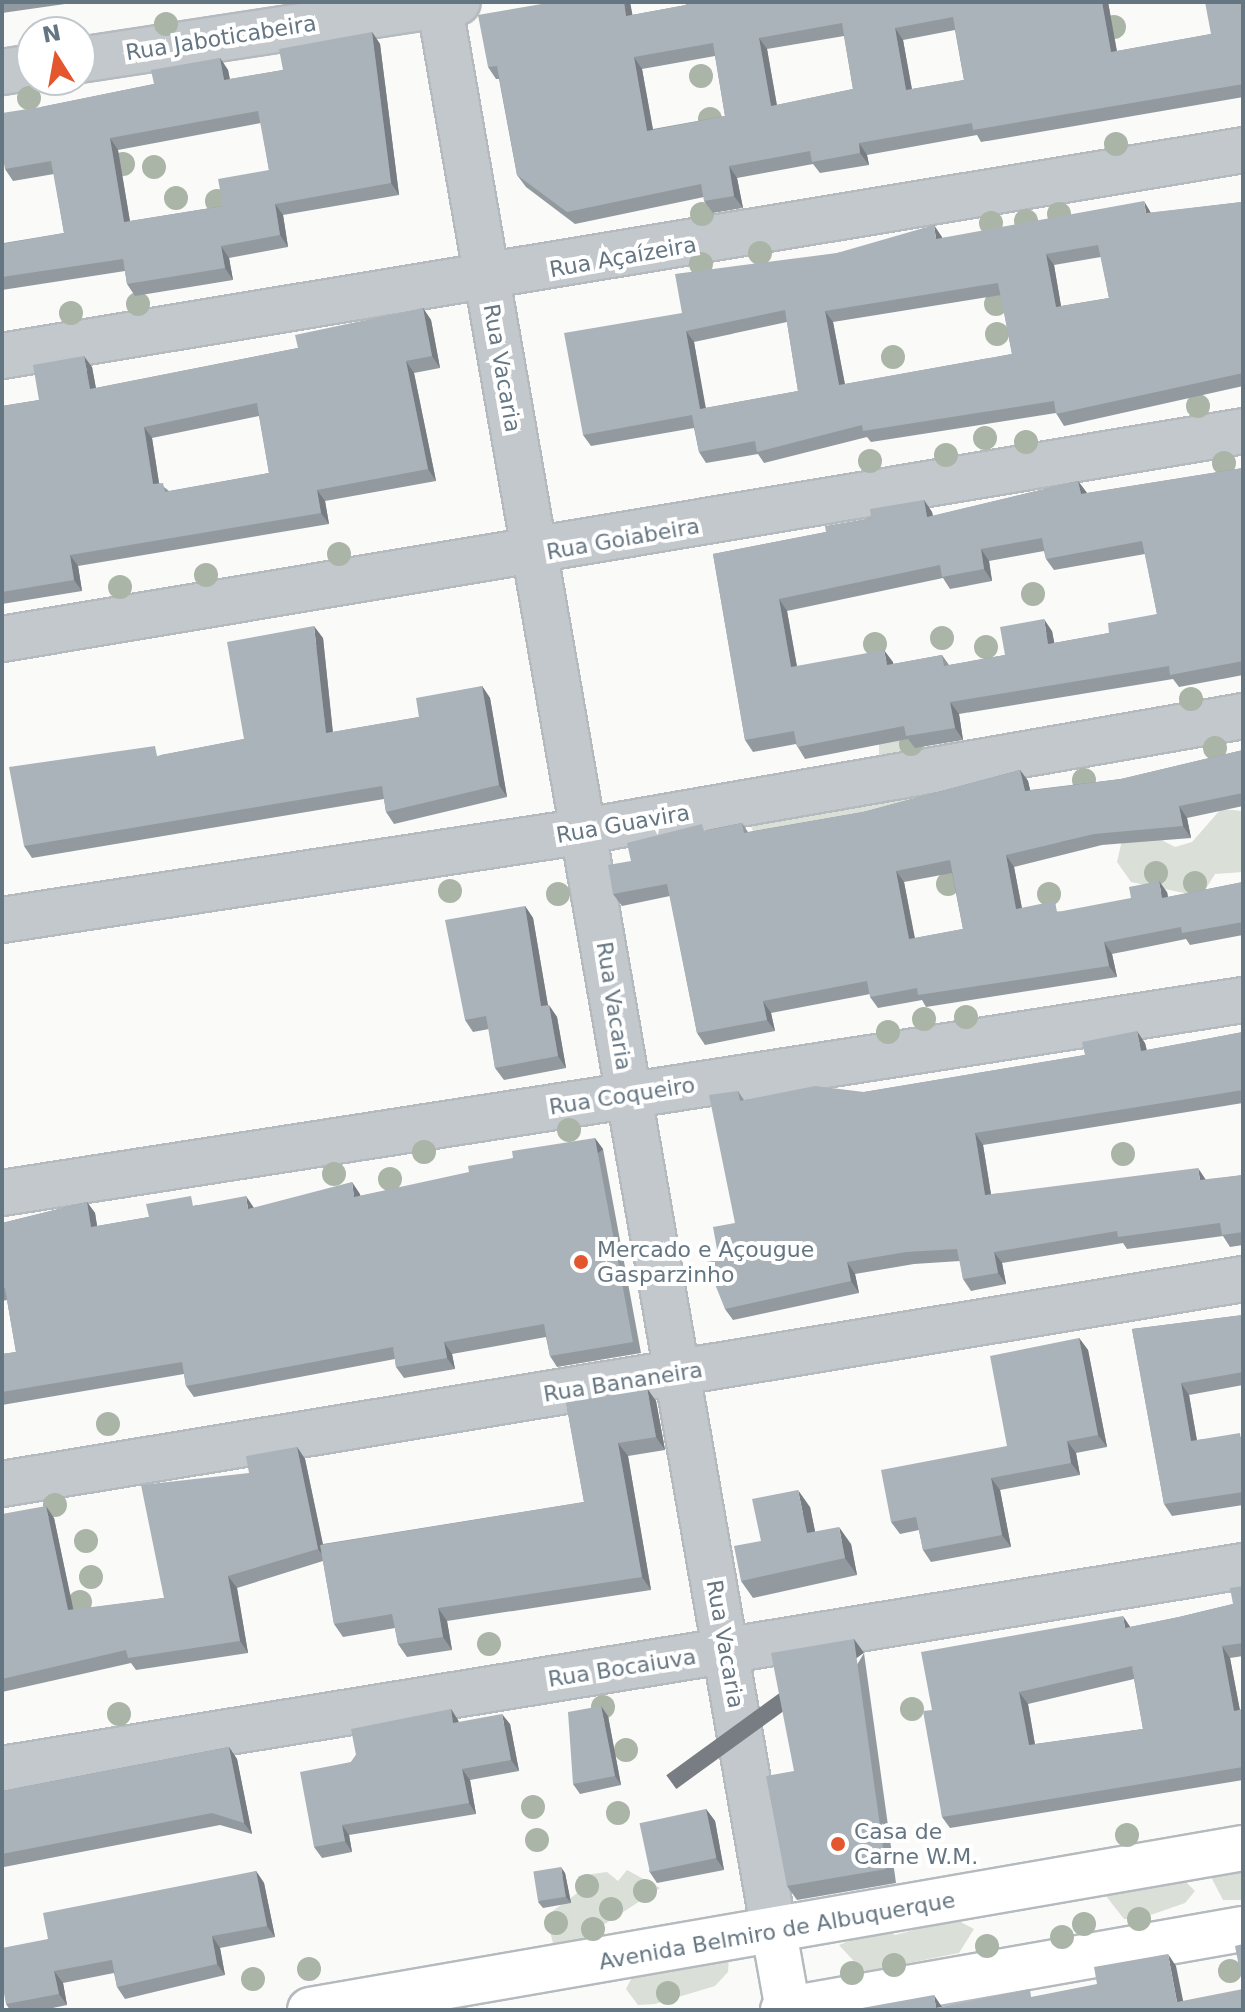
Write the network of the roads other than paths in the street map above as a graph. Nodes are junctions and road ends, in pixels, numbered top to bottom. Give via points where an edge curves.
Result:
1 (445, 3) edge
2 (96, 58) edge
3 (1243, 150) edge
4 (487, 280) junction
5 (2, 356) edge
6 (1243, 431) edge
7 (536, 554) junction
8 (2, 639) edge
9 (1243, 716) edge
10 (585, 831) junction
11 (2, 920) edge
12 (1243, 1000) edge
13 (629, 1094) junction
14 (2, 1193) edge
15 (1243, 1279) edge
16 (678, 1373) junction
17 (2, 1484) edge
18 (1243, 1566) edge
19 (726, 1651) junction
20 (2, 1769) edge
21 (1243, 1848) edge
22 (1243, 1929) edge
23 (774, 1932) junction
24 (310, 2010) edge
25 (786, 2010) edge

1 - 2 street, Rua Jaboticabeira
1 - 4 street, Rua Vacaria
3 - 4 street, Rua Açaízeira
4 - 5 street, Rua Açaízeira
4 - 7 street, Rua Vacaria
6 - 7 street, Rua Goiabeira
7 - 8 street, Rua Goiabeira
7 - 10 street, Rua Vacaria
9 - 10 street, Rua Guavira
10 - 11 street, Rua Guavira
10 - 13 street, Rua Vacaria
12 - 13 street, Rua Coqueiro
13 - 14 street, Rua Coqueiro
13 - 16 street, Rua Vacaria
15 - 16 street, Rua Bananeira
16 - 17 street, Rua Bananeira
16 - 19 street, Rua Vacaria
18 - 19 street, Rua Bocaiuva
19 - 20 street, Rua Bocaiuva
19 - 23 street, Rua Vacaria
21 - 23 main road, Avenida Belmiro de Albuquerque
22 - 25 main road
23 - 24 main road, Avenida Belmiro de Albuquerque
23 - 25 main road, Rua Vacaria

